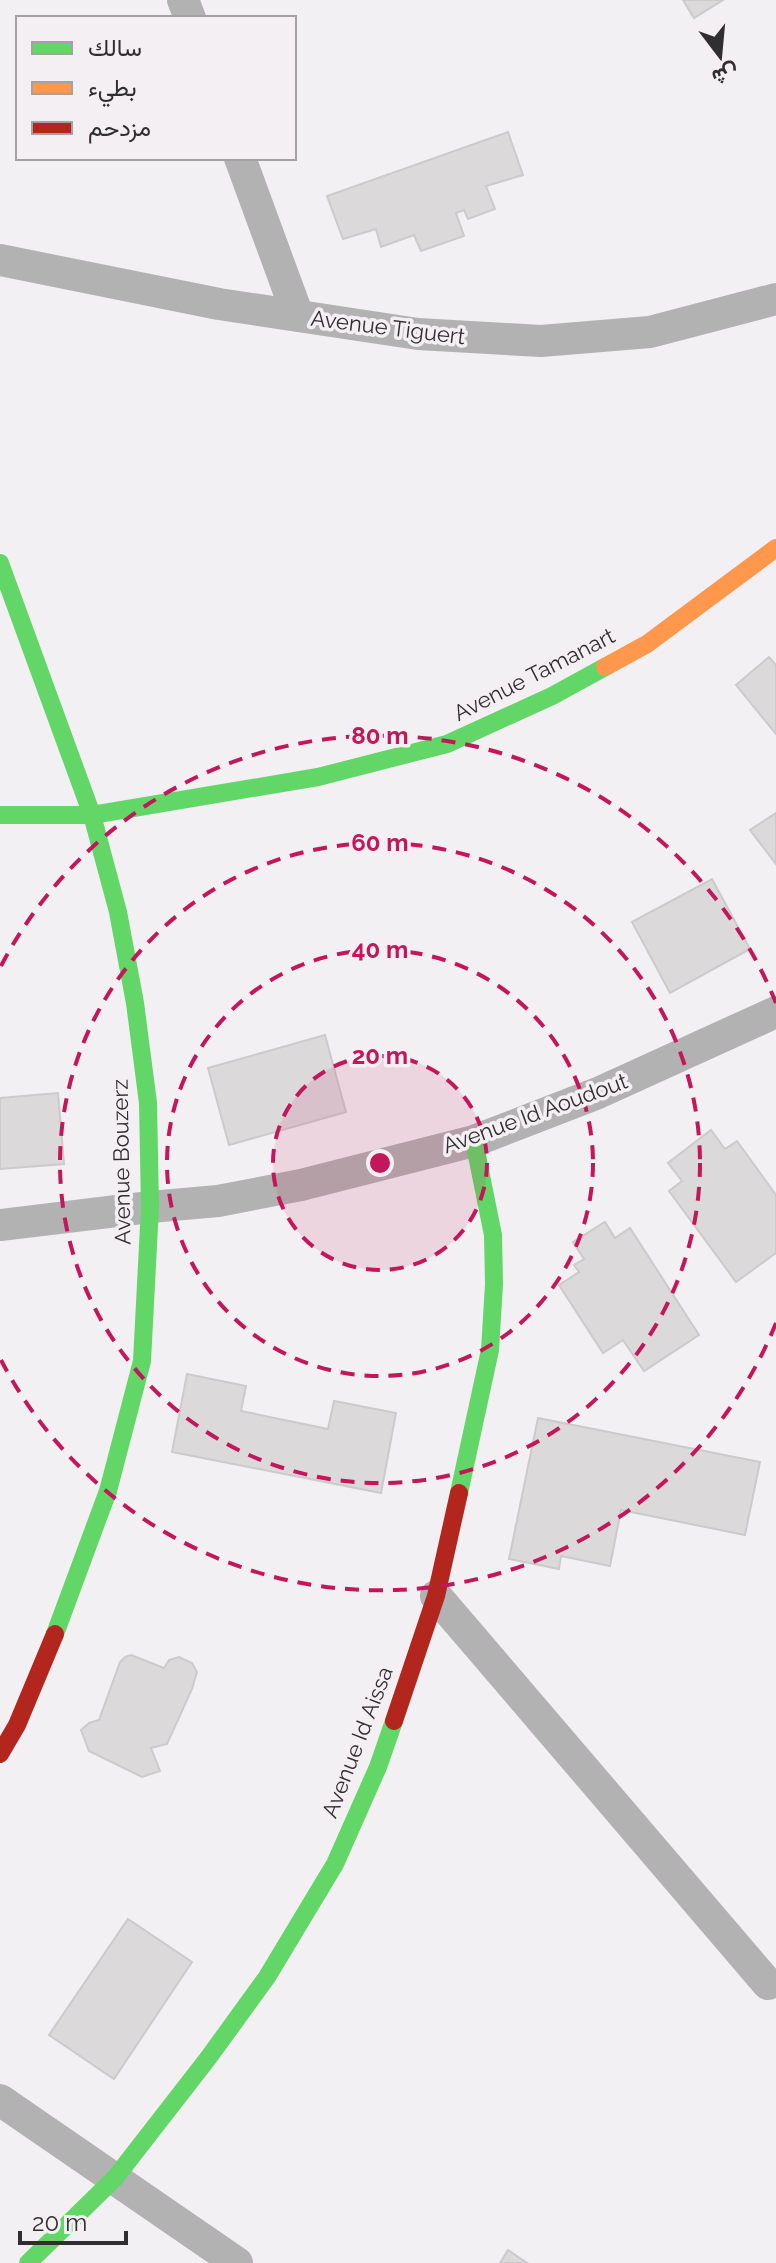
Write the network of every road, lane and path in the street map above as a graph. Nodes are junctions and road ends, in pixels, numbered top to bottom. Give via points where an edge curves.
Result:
1 (241, 160) edge
2 (0, 260) edge
3 (776, 299) edge
4 (298, 316) junction
5 (776, 548) edge
6 (0, 563) edge
7 (0, 815) edge
8 (92, 815) junction
9 (776, 1012) edge
10 (474, 1141) junction
11 (150, 1207) junction
12 (0, 1225) edge
13 (436, 1596) junction
14 (0, 1754) edge
15 (768, 1984) dead end
16 (0, 2100) edge
17 (115, 2178) junction
18 (28, 2263) edge
19 (237, 2263) edge

1 - 4 street
2 - 4 street, Avenue Tiguert
3 - 4 street, Avenue Tiguert via 650,332 541,341 418,334
5 - 8 street, Avenue Tamanart via 647,644 552,696 447,744 318,777
6 - 8 street, Avenue Bouzerz
7 - 8 street, Avenue Tamanart
8 - 11 street, Avenue Bouzerz via 135,1003 148,1103
9 - 10 street, Avenue Id Aoudout via 598,1093
10 - 11 street, Avenue Id Aoudout via 301,1185
10 - 13 street, Avenue Id Aissa via 493,1235 490,1350
11 - 12 street, Avenue Id Aoudout
11 - 14 street, Avenue Bouzerz via 142,1361 108,1491 71,1595
13 - 15 street
13 - 17 street, Avenue Id Aissa via 378,1767 335,1864 267,1977
16 - 17 street
17 - 18 street, Avenue Id Aissa
17 - 19 street

